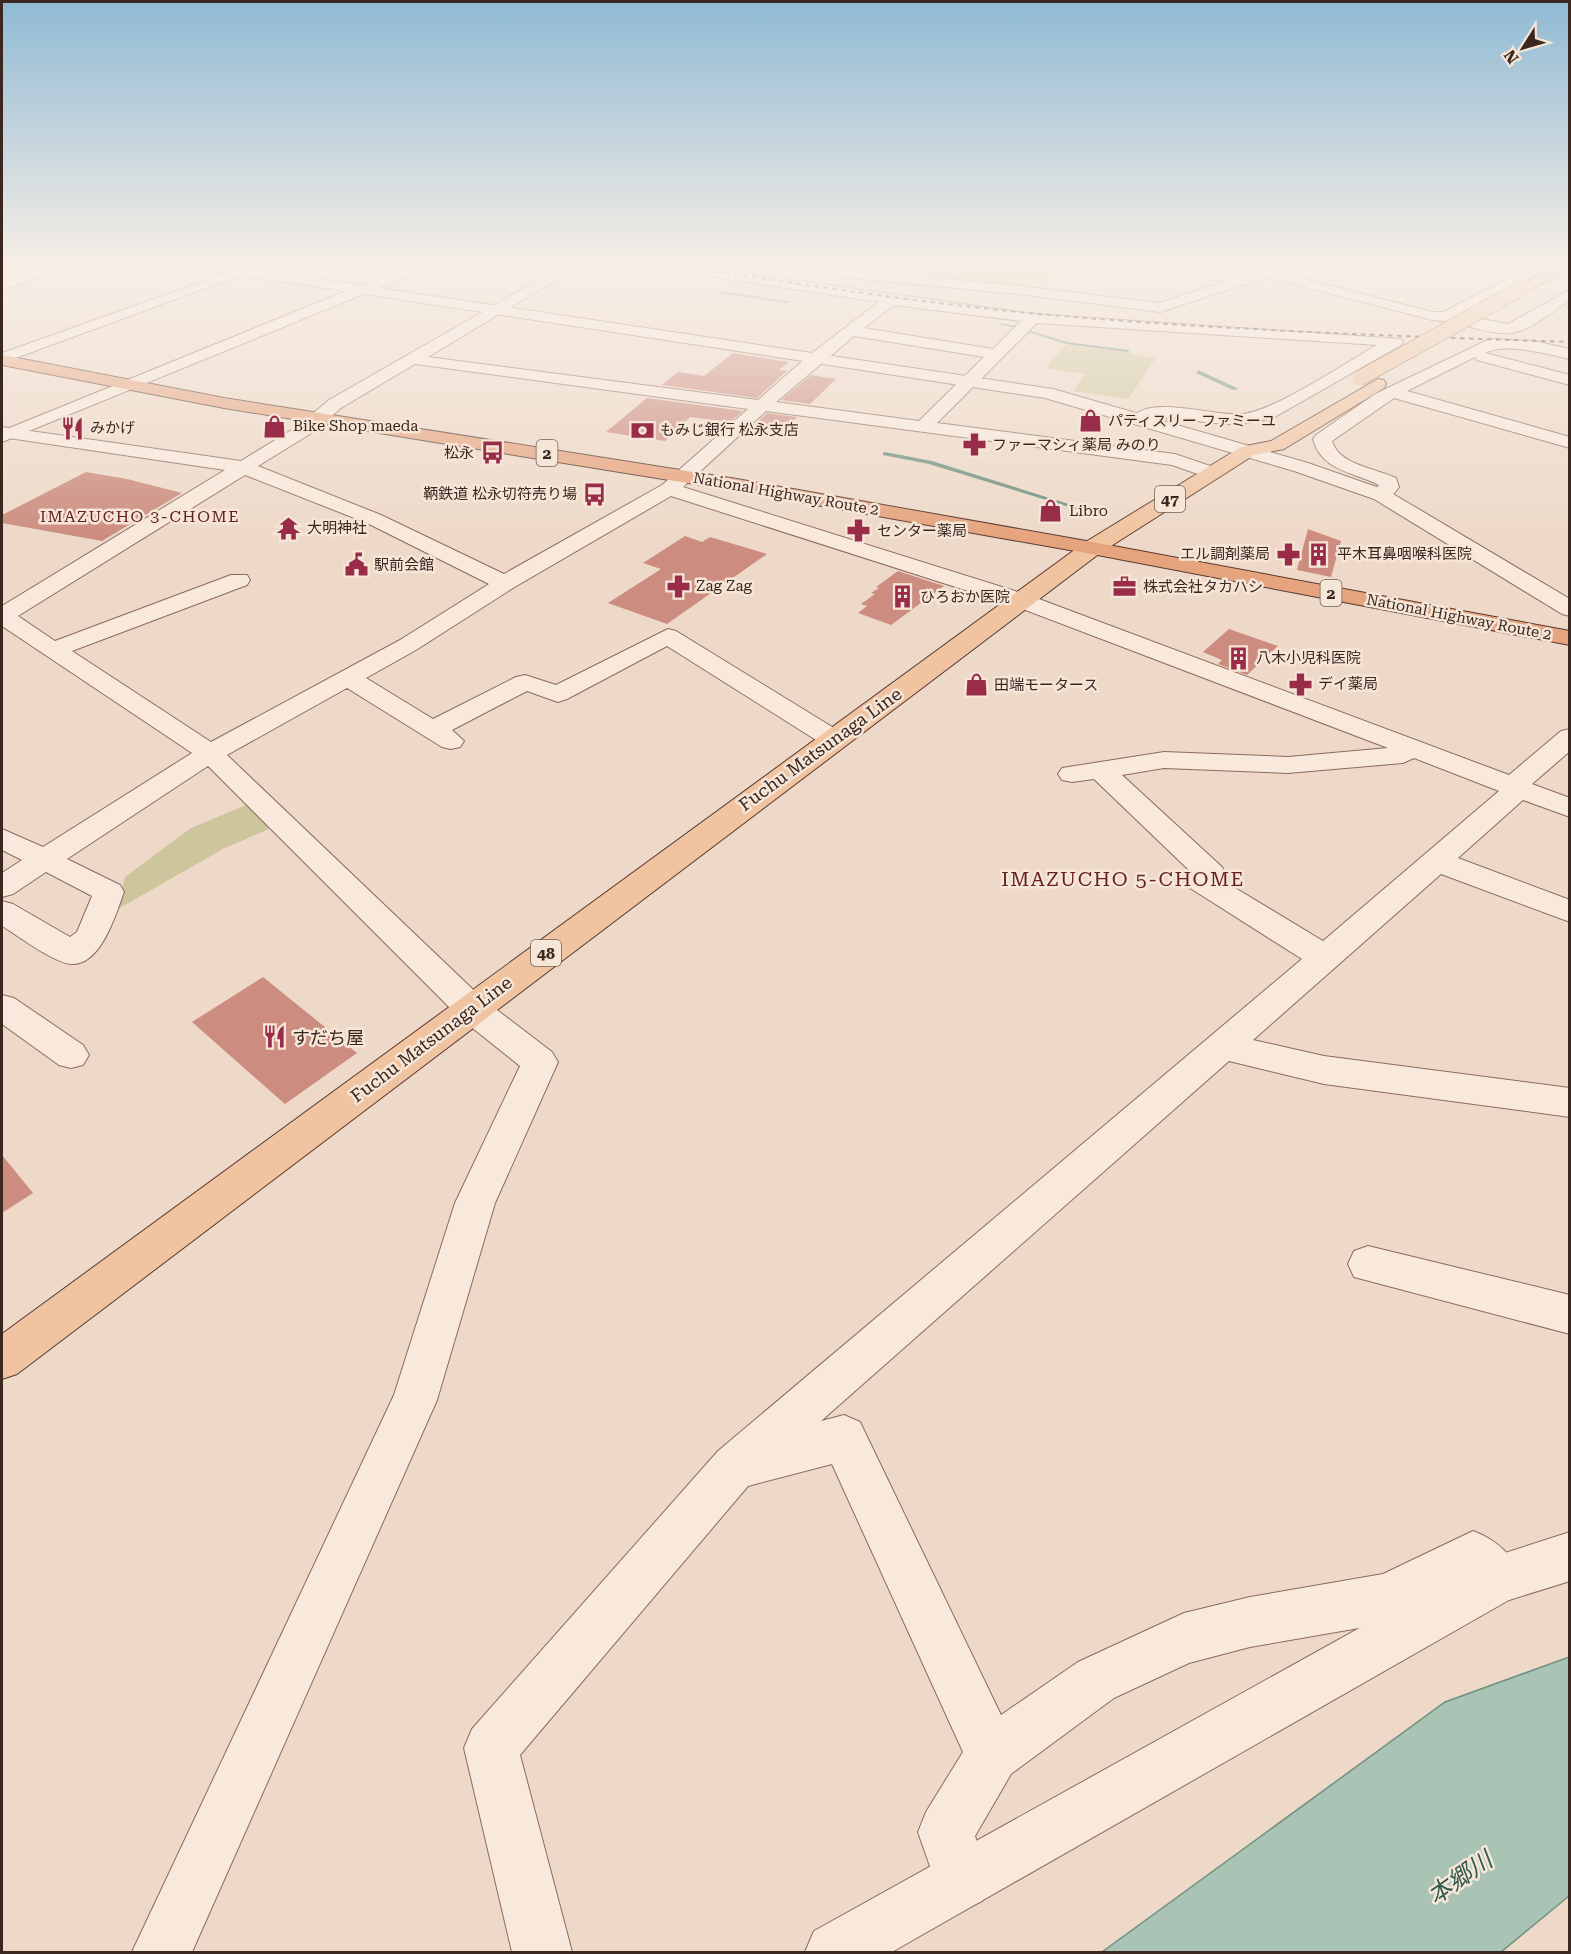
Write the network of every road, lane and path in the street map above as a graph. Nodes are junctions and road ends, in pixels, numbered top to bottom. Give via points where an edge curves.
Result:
1 (193, 357) edge
2 (413, 357) edge
3 (802, 357) edge
4 (816, 357) edge
5 (992, 357) edge
6 (1368, 357) edge
7 (1395, 357) edge
8 (1428, 357) edge
9 (1462, 357) edge
10 (1470, 357) edge
11 (2, 359) edge
12 (410, 359) junction
13 (814, 359) junction
14 (1569, 380) edge
15 (968, 381) junction
16 (125, 384) junction
17 (1386, 388) junction
18 (759, 406) junction
19 (319, 417) junction
20 (1141, 418) junction
21 (923, 427) junction
22 (4, 434) edge
23 (1569, 443) edge
24 (1248, 451) junction
25 (243, 467) junction
26 (1212, 473) junction
27 (677, 482) junction
28 (731, 484) junction
29 (1381, 495) junction
30 (705, 499) junction
31 (1092, 548) junction
32 (239, 580) dead end
33 (505, 583) junction
34 (1023, 601) junction
35 (1569, 609) edge
36 (2, 616) edge
37 (1569, 638) edge
38 (55, 649) junction
39 (348, 678) junction
40 (1569, 737) edge
41 (833, 739) junction
42 (1409, 746) junction
43 (210, 753) junction
44 (1513, 786) junction
45 (1569, 808) edge
46 (2, 838) edge
47 (42, 860) junction
48 (1437, 861) junction
49 (2, 886) edge
50 (2, 912) edge
51 (1569, 912) edge
52 (1326, 957) junction
53 (2, 1007) edge
54 (472, 1009) junction
55 (1223, 1046) junction
56 (71, 1055) dead end
57 (1569, 1103) edge
58 (1368, 1264) dead end
59 (1569, 1315) edge
60 (2, 1359) edge
61 (734, 1467) junction
62 (1569, 1556) edge
63 (1498, 1579) junction
64 (992, 1755) junction
65 (962, 1881) junction
66 (162, 1953) edge
67 (542, 1953) edge
68 (835, 1953) edge

1 - 16 street
2 - 12 street
3 - 13 street
4 - 13 street
5 - 15 street
6 - 20 street via 1267,414 1224,419 1155,411
7 - 24 main road, 47, bridge via 1253,437
8 - 17 main road, 47
9 - 17 street
10 - 14 street
11 - 16 highway, National Highway Route 2 / 2
12 - 18 street
12 - 19 street
13 - 15 street
13 - 18 street
15 - 20 street via 1047,393
15 - 21 street
16 - 19 highway, National Highway Route 2 / 2
16 - 22 street
17 - 23 street
17 - 24 main road, 47 via 1277,445
17 - 29 street via 1381,398 1322,439 1322,448 1330,457 1389,482 1389,488
18 - 21 street
18 - 27 street
19 - 25 street
19 - 27 highway, National Highway Route 2 / 2
20 - 24 street
21 - 26 street via 1175,460
22 - 25 street
24 - 26 main road, 47
24 - 29 street
25 - 33 street via 374,519
25 - 36 street
26 - 31 main road, 47
27 - 28 highway, National Highway Route 2 / 2
27 - 30 street
27 - 33 street
28 - 30 street
28 - 31 highway, National Highway Route 2 / 2
29 - 35 street
30 - 34 street
31 - 34 main road, Fuchu Matsunaga Line / 48
31 - 37 highway, National Highway Route 2 / 2
32 - 38 street
33 - 39 street
34 - 41 main road, Fuchu Matsunaga Line / 48
34 - 42 street
36 - 38 street
38 - 43 street
39 - 41 street via 444,736 525,682 558,694 668,636
39 - 43 street
40 - 44 street
41 - 54 main road, Fuchu Matsunaga Line / 48
42 - 44 street
42 - 52 street via 1403,755 1288,765 1164,760 1086,771 1211,873 1201,881
43 - 47 street
43 - 54 street
44 - 45 street
44 - 48 street via 1513,794
46 - 47 street
47 - 49 street
47 - 50 street via 109,892 90,938 72,953
48 - 51 street
48 - 52 street
52 - 55 street
53 - 56 street
54 - 60 main road, Fuchu Matsunaga Line / 48
54 - 66 street via 540,1062 475,1203 415,1400
55 - 57 street via 1324,1070
55 - 61 street
58 - 59 street
61 - 64 street via 844,1438
61 - 67 street via 491,1748
62 - 63 street
63 - 64 street via 1473,1555 1388,1598 1250,1622 1184,1639 1096,1680
63 - 65 street
64 - 65 street via 946,1832
65 - 68 street

